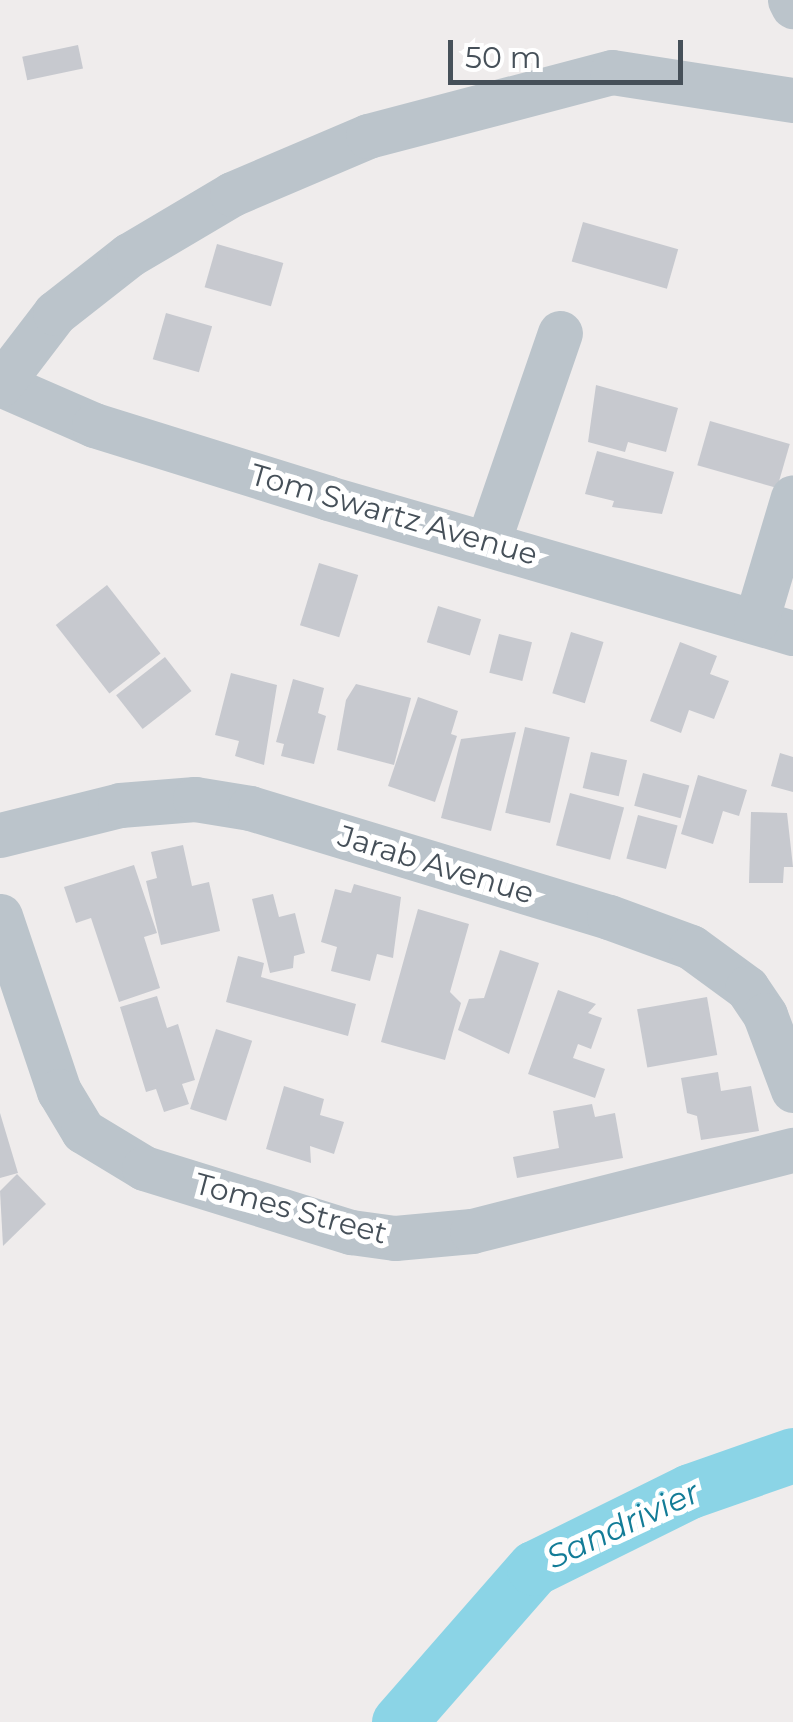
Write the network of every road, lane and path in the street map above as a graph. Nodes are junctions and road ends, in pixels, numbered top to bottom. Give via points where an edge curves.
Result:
1 (793, 100) edge
2 (560, 333) dead end
3 (0, 384) edge
4 (793, 497) edge
5 (488, 542) junction
6 (774, 627) edge
7 (0, 835) edge
8 (0, 916) edge
9 (793, 1090) edge
10 (793, 1150) edge

1 - 3 street via 612,72 368,136 232,194 129,255 55,312
2 - 5 street
3 - 5 street, Tom Swartz Avenue via 94,424
4 - 6 street
5 - 6 street, Tom Swartz Avenue
7 - 9 street, Jarab Avenue via 120,805 195,799 250,808 609,917 691,947 747,988 765,1014
8 - 10 street, Tomes Street via 59,1091 83,1131 144,1168 351,1232 395,1238 472,1232

